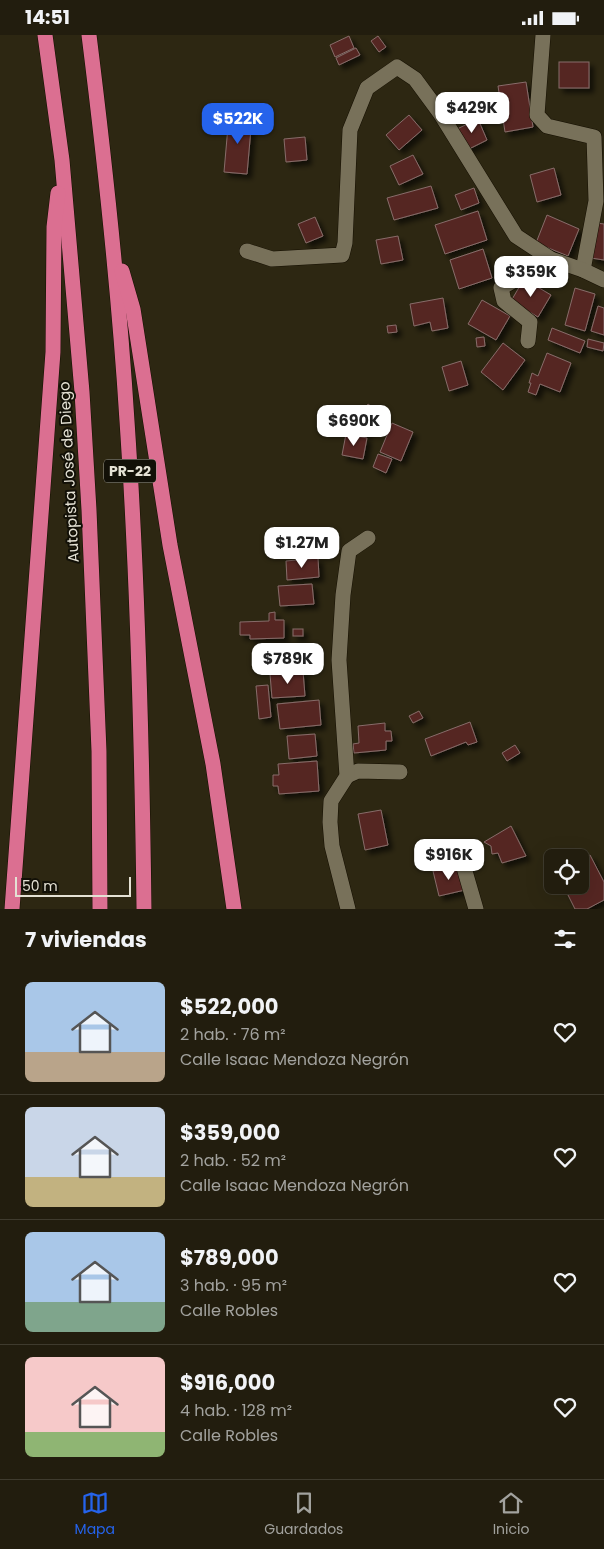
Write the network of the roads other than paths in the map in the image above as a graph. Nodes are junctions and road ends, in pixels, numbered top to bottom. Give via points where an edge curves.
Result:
1 (45, 35) edge
2 (89, 35) edge
3 (543, 35) edge
4 (62, 159) junction
5 (111, 233) junction
6 (247, 251) dead end
7 (551, 259) junction
8 (583, 270) junction
9 (604, 279) edge
10 (528, 341) dead end
11 (368, 538) dead end
12 (400, 772) dead end
13 (347, 776) junction
14 (458, 847) dead end
15 (12, 909) edge
16 (100, 909) edge
17 (144, 909) edge
18 (234, 909) edge
19 (348, 909) edge
20 (476, 909) edge

1 - 4 highway, Autopista José de Diego / PR-22
2 - 5 highway, PR-22
3 - 8 street via 537,115 547,126 594,137 596,201
4 - 15 highway via 54,227 53,352
4 - 16 highway, Autopista José de Diego / PR-22 via 89,510 99,751
5 - 17 highway, PR-22 via 132,512 142,750
5 - 18 highway via 133,309 170,545 213,763
6 - 7 street via 272,259 342,255 350,130 368,87 397,67 415,79 440,113 516,236
7 - 8 street
7 - 10 street via 501,288 504,301 530,322
8 - 9 street
11 - 13 street via 349,551 343,595 339,660
12 - 13 street via 358,771
13 - 19 street via 331,801 330,822 332,845
14 - 20 street

